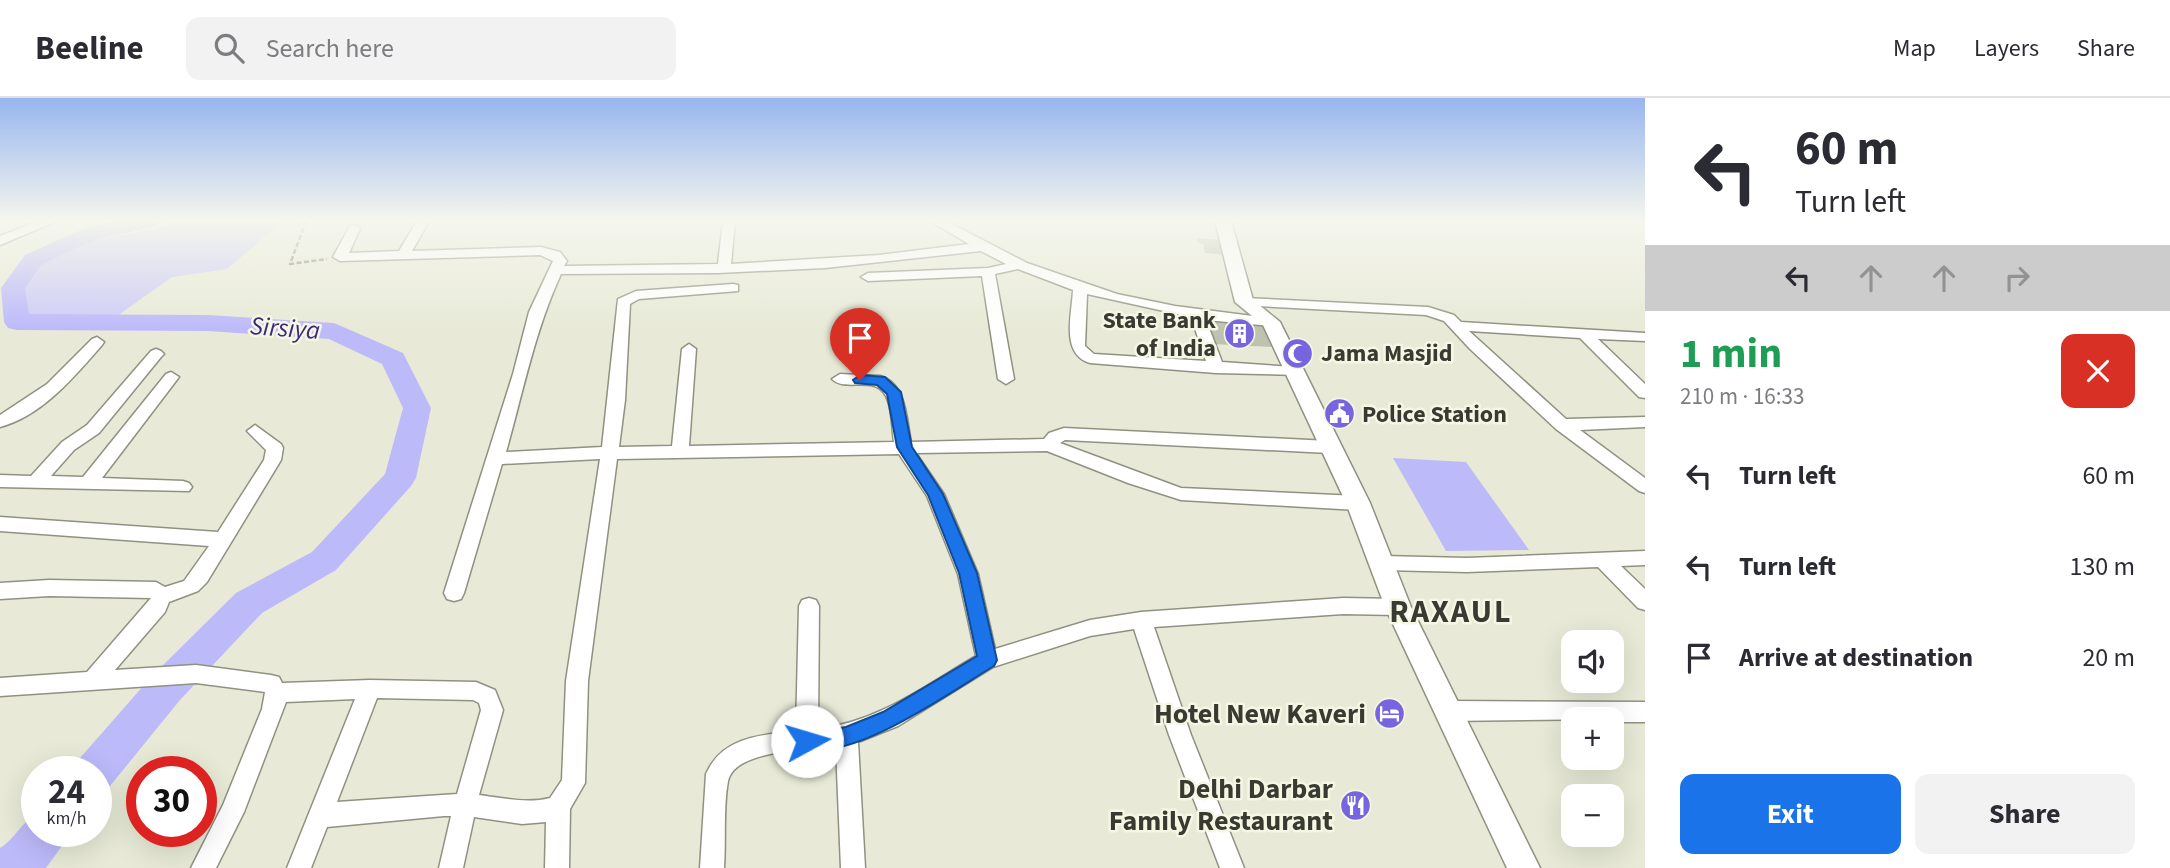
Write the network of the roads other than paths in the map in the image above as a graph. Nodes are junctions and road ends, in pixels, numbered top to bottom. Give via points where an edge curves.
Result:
1 (557, 257) edge
2 (725, 257) edge
3 (913, 257) edge
4 (1005, 257) edge
5 (1232, 257) edge
6 (1019, 265) junction
7 (724, 268) junction
8 (558, 270) junction
9 (988, 272) junction
10 (868, 277) dead end
11 (733, 288) dead end
12 (1080, 289) junction
13 (1244, 302) junction
14 (1198, 316) junction
15 (1271, 322) junction
16 (1458, 326) junction
17 (1583, 332) junction
18 (1638, 336) edge
19 (97, 342) dead end
20 (689, 349) dead end
21 (1645, 350) edge
22 (156, 354) dead end
23 (1216, 368) junction
24 (1293, 372) junction
25 (171, 377) dead end
26 (840, 379) dead end
27 (1006, 379) dead end
28 (1645, 393) edge
29 (3, 417) edge
30 (1645, 422) edge
31 (1562, 425) junction
32 (255, 431) dead end
33 (1049, 445) junction
34 (904, 447) junction
35 (1329, 447) junction
36 (680, 451) junction
37 (607, 453) junction
38 (496, 458) junction
39 (0, 481) edge
40 (36, 482) junction
41 (88, 484) junction
42 (183, 487) dead end
43 (1645, 487) edge
44 (1358, 503) junction
45 (0, 524) edge
46 (224, 540) junction
47 (1645, 558) edge
48 (1602, 559) junction
49 (1383, 563) junction
50 (0, 592) edge
51 (454, 593) dead end
52 (161, 597) junction
53 (1645, 602) edge
54 (809, 606) dead end
55 (1398, 607) junction
56 (1141, 620) junction
57 (987, 660) junction
58 (103, 678) junction
59 (0, 687) edge
60 (370, 689) junction
61 (276, 693) junction
62 (1448, 711) junction
63 (1645, 712) edge
64 (847, 736) junction
65 (807, 741) junction
66 (465, 805) junction
67 (558, 807) junction
68 (320, 816) junction
69 (203, 868) edge
70 (299, 868) edge
71 (451, 868) edge
72 (557, 868) edge
73 (712, 868) edge
74 (853, 868) edge
75 (1232, 868) edge
76 (1524, 868) edge

1 - 8 street
2 - 7 street
3 - 7 street
4 - 6 street
5 - 13 main road
6 - 9 street
6 - 12 street
7 - 8 street
8 - 38 street via 536,312
9 - 10 street
9 - 27 street
11 - 37 street via 636,295 623,302 617,400
12 - 14 street
12 - 23 street via 1078,346 1085,356
13 - 15 main road
13 - 16 street via 1428,311
14 - 15 street
14 - 23 street
15 - 24 main road
16 - 17 street
16 - 31 street
17 - 18 street
17 - 28 street
18 - 21 street
19 - 29 street via 41,399
20 - 36 street
22 - 40 street via 93,429 68,446
23 - 24 street
24 - 35 main road
25 - 41 street
26 - 34 street via 888,385
30 - 31 street
31 - 43 street
32 - 46 street via 275,452
33 - 34 street
33 - 35 street via 1064,434
33 - 44 street via 1181,494
34 - 36 street
34 - 57 street via 935,494 968,573
35 - 44 main road
36 - 37 street
37 - 38 street
37 - 67 street via 577,681 573,783
38 - 51 street
39 - 40 street
40 - 41 street
41 - 42 street
44 - 49 main road
45 - 46 street
46 - 52 street via 191,586
47 - 48 street
48 - 49 street via 1467,565
48 - 53 street
49 - 55 main road
50 - 52 street via 140,589 156,590
52 - 58 street
54 - 65 street
55 - 56 street via 1343,606
55 - 62 main road
56 - 57 street via 1090,628
56 - 75 street
57 - 64 street via 890,719
58 - 59 street
58 - 61 street via 196,674 271,684
60 - 61 street
60 - 66 street via 475,691 487,697 492,710
60 - 68 street
61 - 69 street via 232,812
62 - 63 street
62 - 76 main road
64 - 65 street
64 - 74 street
65 - 73 street via 757,746 735,754 717,774
66 - 67 street via 528,814
66 - 68 street
66 - 71 street
67 - 72 street
68 - 70 street

